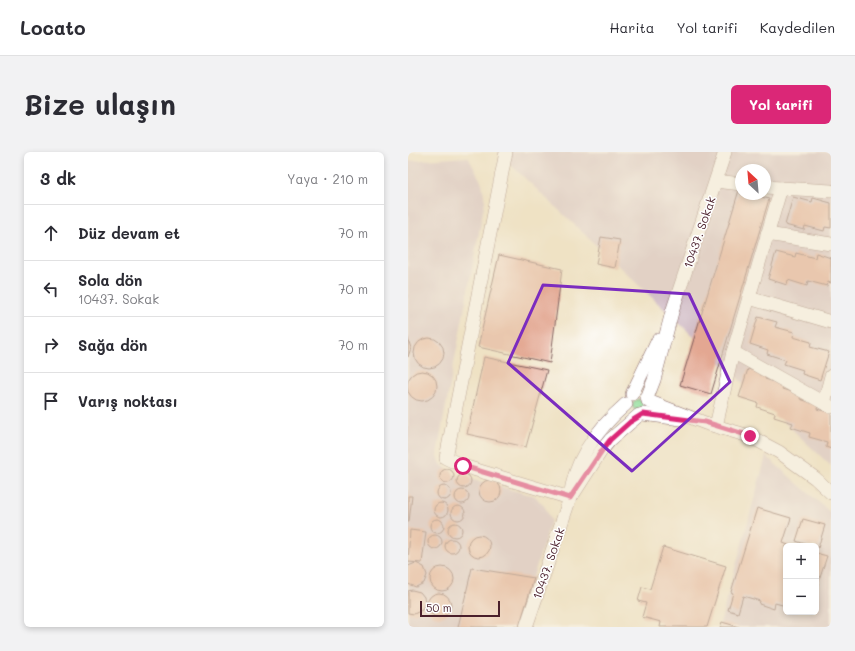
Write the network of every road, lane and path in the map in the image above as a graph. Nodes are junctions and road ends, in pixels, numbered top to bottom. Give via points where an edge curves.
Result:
1 (506, 152) edge
2 (725, 152) edge
3 (716, 180) junction
4 (735, 183) edge
5 (771, 187) edge
6 (781, 188) junction
7 (831, 191) edge
8 (767, 234) junction
9 (831, 244) edge
10 (749, 298) junction
11 (672, 312) junction
12 (831, 322) edge
13 (733, 352) junction
14 (831, 376) edge
15 (629, 399) junction
16 (647, 400) junction
17 (827, 405) edge
18 (641, 415) junction
19 (710, 424) junction
20 (831, 493) edge
21 (570, 498) junction
22 (526, 627) edge

1 - 21 street via 446,458 463,466
2 - 3 street, 10437. Sokak
3 - 4 street
3 - 11 street, 10437. Sokak
5 - 6 street
6 - 7 street
6 - 8 street
8 - 9 street
8 - 10 street
10 - 12 street
10 - 13 street
11 - 15 street, 10437. Sokak
11 - 16 street, 10437. Sokak
13 - 17 street
13 - 19 street
14 - 17 street
15 - 16 street via 642,394
15 - 18 street via 627,408 632,414
15 - 21 street, 10437. Sokak via 604,425 588,448 576,470
16 - 18 street via 648,409
16 - 19 street
18 - 19 street
18 - 21 street, 10437. Sokak via 610,440
19 - 20 street via 750,436 779,452
21 - 22 street, 10437. Sokak

